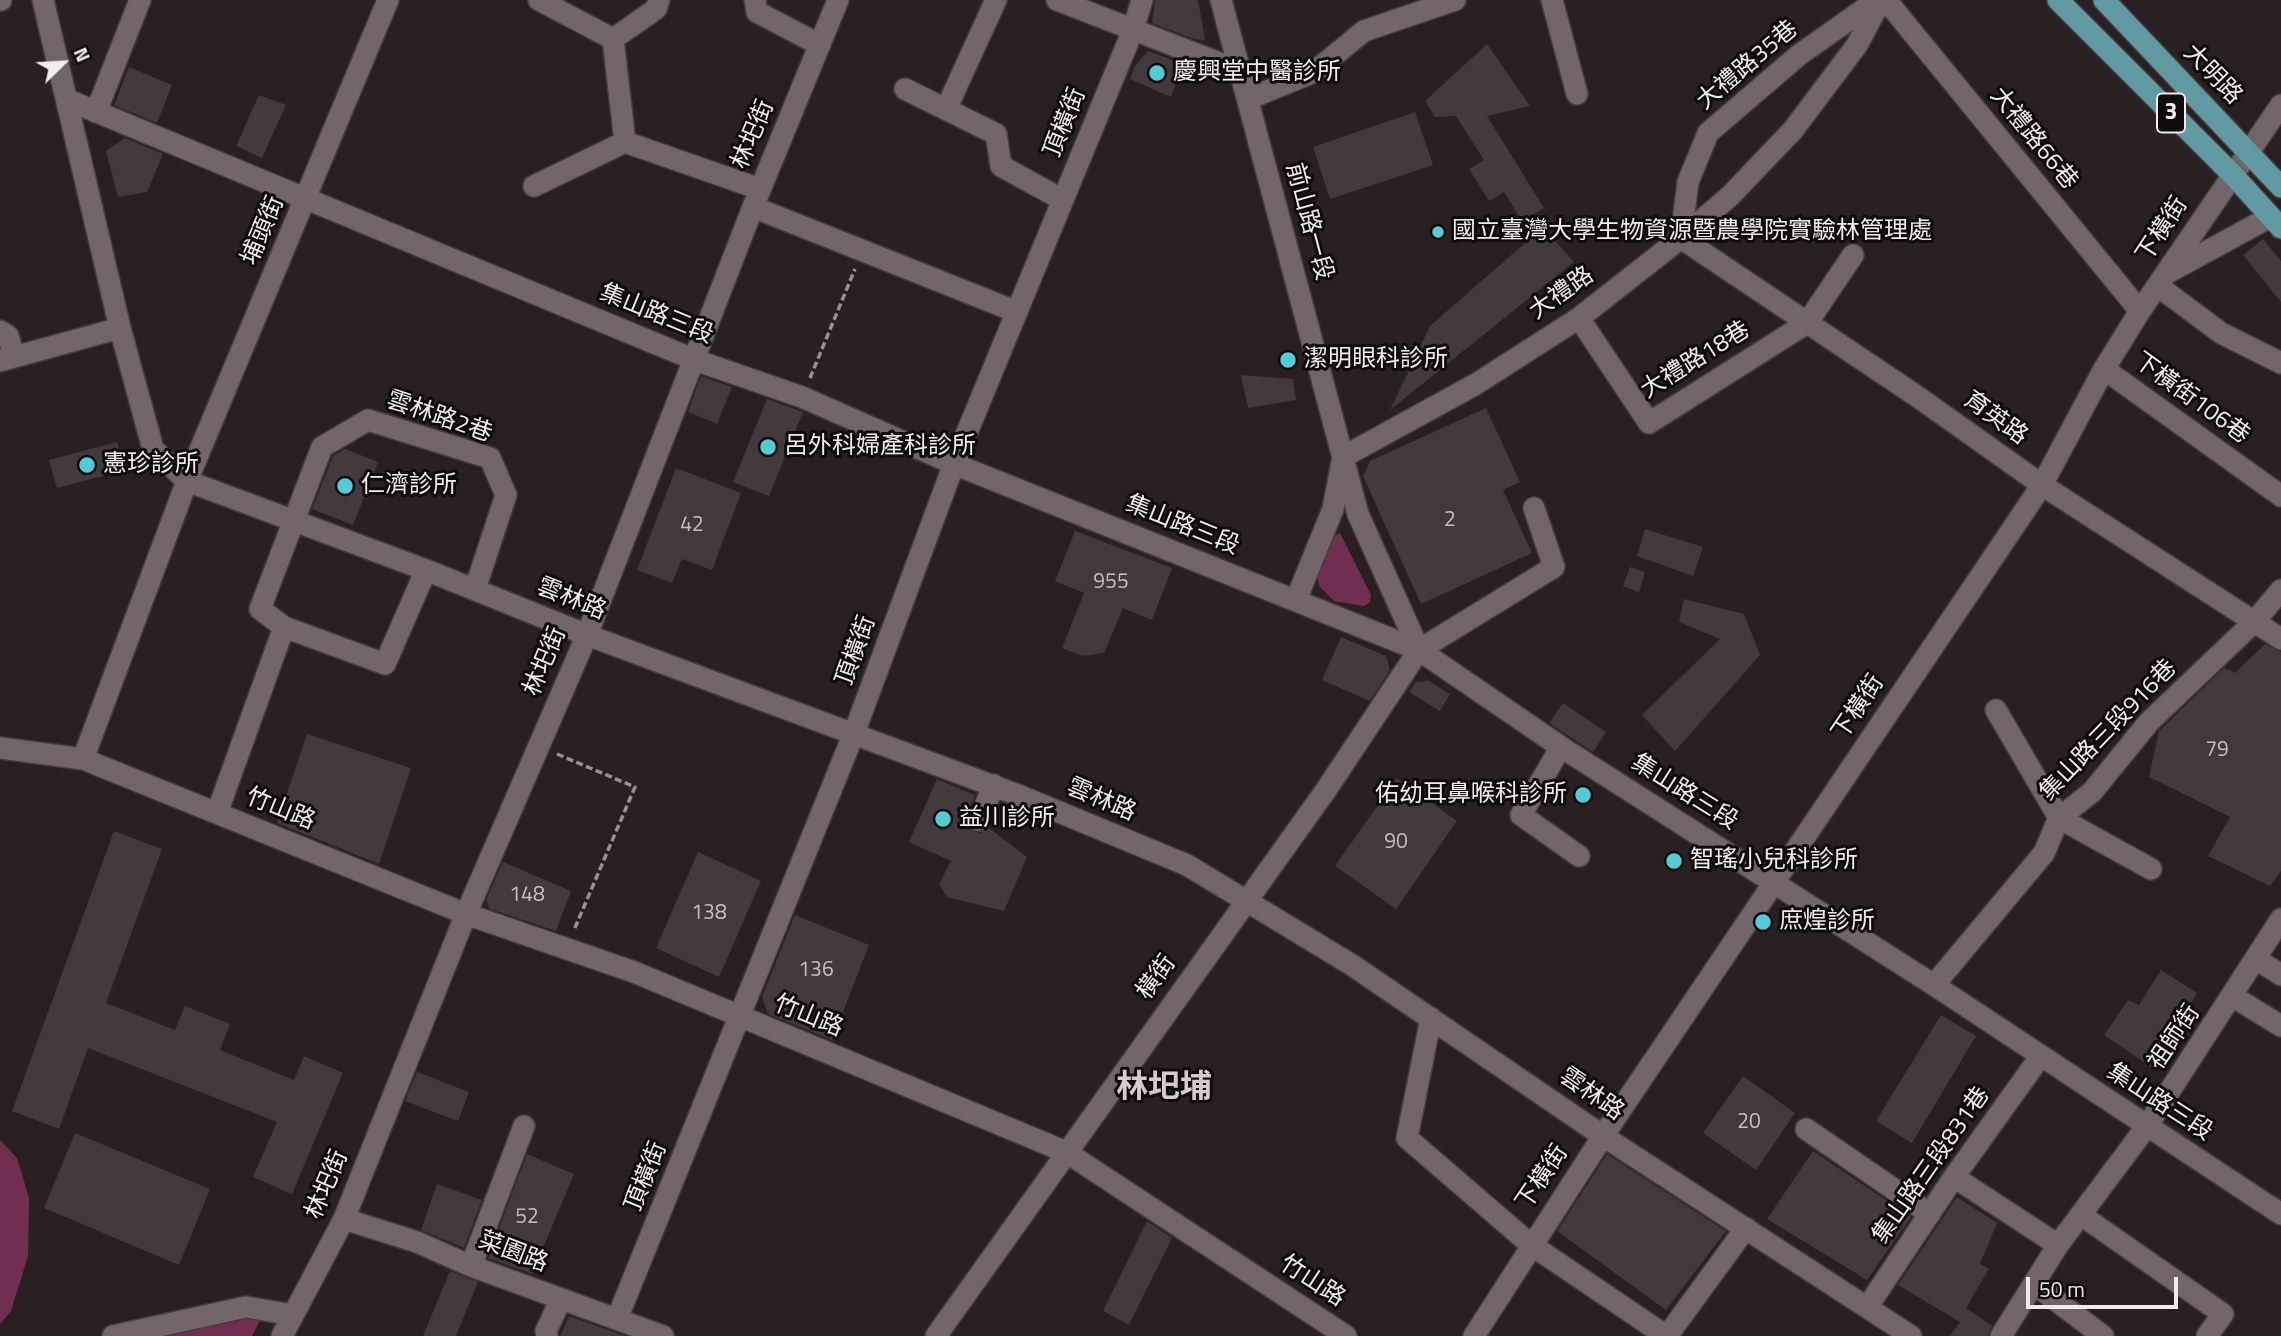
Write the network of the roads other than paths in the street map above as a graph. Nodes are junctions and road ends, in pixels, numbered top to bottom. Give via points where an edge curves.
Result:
1 (43, 0) edge
2 (140, 0) edge
3 (388, 0) edge
4 (539, 0) edge
5 (659, 0) edge
6 (755, 0) edge
7 (838, 0) edge
8 (996, 0) edge
9 (1057, 0) edge
10 (1142, 0) edge
11 (1221, 0) edge
12 (1455, 0) edge
13 (1552, 0) edge
14 (1881, 0) edge
15 (2058, 0) edge
16 (2104, 0) edge
17 (1133, 30) junction
18 (613, 39) junction
19 (820, 45) junction
20 (1240, 71) junction
21 (905, 89) dead end
22 (1577, 94) dead end
23 (1248, 99) junction
24 (68, 100) junction
25 (2281, 105) edge
26 (947, 107) junction
27 (96, 112) junction
28 (625, 142) junction
29 (2249, 152) junction
30 (2233, 175) junction
31 (534, 186) dead end
32 (2281, 187) edge
33 (307, 198) junction
34 (756, 198) junction
35 (1063, 200) junction
36 (2276, 222) edge
37 (1681, 239) junction
38 (1853, 255) dead end
39 (2163, 280) junction
40 (2140, 311) junction
41 (1017, 312) junction
42 (1578, 318) junction
43 (1807, 323) junction
44 (120, 328) junction
45 (0, 331) edge
46 (7, 358) edge
47 (695, 360) junction
48 (2281, 363) edge
49 (2104, 369) junction
50 (1343, 457) junction
51 (954, 464) junction
52 (187, 481) junction
53 (2042, 485) junction
54 (2281, 496) edge
55 (1534, 508) dead end
56 (293, 521) junction
57 (426, 570) junction
58 (475, 589) junction
59 (2281, 590) edge
60 (1296, 600) junction
61 (2255, 621) junction
62 (284, 627) junction
63 (587, 635) junction
64 (2281, 639) edge
65 (1419, 650) junction
66 (1996, 710) dead end
67 (854, 733) junction
68 (1561, 747) junction
69 (0, 748) edge
70 (83, 759) junction
71 (995, 785) junction
72 (217, 813) junction
73 (2059, 818) junction
74 (979, 820) dead end
75 (1578, 856) dead end
76 (2151, 869) dead end
77 (1774, 881) junction
78 (1246, 901) junction
79 (466, 914) junction
80 (2281, 919) edge
81 (2256, 958) junction
82 (2281, 975) edge
83 (1934, 985) junction
84 (2234, 997) junction
85 (740, 1017) junction
86 (1431, 1018) junction
87 (2281, 1026) edge
88 (2040, 1057) junction
89 (524, 1126) dead end
90 (2147, 1126) junction
91 (1806, 1129) dead end
92 (1603, 1136) junction
93 (1066, 1152) junction
94 (1954, 1177) junction
95 (1930, 1214) junction
96 (2281, 1214) edge
97 (2081, 1215) junction
98 (344, 1219) junction
99 (1746, 1228) junction
100 (1530, 1244) junction
101 (2058, 1245) junction
102 (471, 1266) junction
103 (2034, 1284) junction
104 (561, 1299) junction
105 (1868, 1306) junction
106 (293, 1315) junction
107 (617, 1319) junction
108 (641, 1332) edge
109 (113, 1336) edge
110 (282, 1336) edge
111 (547, 1336) edge
112 (663, 1336) edge
113 (936, 1336) edge
114 (1346, 1336) edge
115 (1474, 1336) edge
116 (1666, 1336) edge
117 (1911, 1336) edge
118 (2001, 1336) edge
119 (2103, 1336) edge
120 (2207, 1336) edge

1 - 24 street
2 - 27 street
3 - 33 street, 埔頭街
4 - 18 street
5 - 18 street via 656,9
6 - 19 street via 757,12
7 - 19 street, 林圯街
8 - 26 street
9 - 17 street
10 - 17 street, 頂橫街
11 - 20 street, 前山路一段
12 - 23 street via 1364,31 1314,72
13 - 22 street
14 - 37 street, 大禮路 via 1857,45 1793,130
14 - 37 street, 大禮路35巷 via 1799,55 1708,132 1688,182
14 - 40 street, 大禮路66巷
15 - 30 main road, 3
16 - 29 main road, 大明路 / 3
17 - 20 street
17 - 35 street, 頂橫街
18 - 28 street
19 - 34 street, 林圯街
20 - 23 street, 前山路一段
21 - 26 street
23 - 50 street, 前山路一段
24 - 27 street, 集山路三段
24 - 44 street
25 - 29 street, 下橫街
26 - 35 street via 996,134 1001,166
27 - 33 street, 集山路三段
28 - 31 street
28 - 34 street
29 - 30 street, 下橫街
29 - 32 main road, 大明路 / 3
30 - 36 main road, 3
30 - 39 street, 下橫街
33 - 47 street, 集山路三段
33 - 52 street, 埔頭街
34 - 41 street via 863,251
34 - 47 street, 林圯街
35 - 41 street, 頂橫街
36 - 39 street
37 - 42 street, 大禮路
37 - 43 street, 育英路
38 - 43 street
39 - 40 street, 下橫街
39 - 48 street via 2221,333
40 - 49 street, 下橫街
41 - 51 street, 頂橫街
42 - 43 street, 大禮路18巷 via 1649,423
42 - 50 street, 大禮路 via 1476,384
43 - 53 street, 育英路
44 - 46 street
44 - 52 street via 153,449
45 - 46 street via 8,336
47 - 51 street, 集山路三段 via 802,397
47 - 63 street, 林圯街
49 - 53 street, 下橫街
49 - 54 street, 下橫街106巷
50 - 60 street, 前山路一段 via 1333,509
50 - 65 street, 前山路一段 via 1358,514
51 - 60 street, 集山路三段
51 - 67 street, 頂橫街
52 - 56 street, 雲林路
52 - 70 street, 埔頭街
53 - 61 street, 育英路
53 - 77 street, 下橫街
55 - 65 street via 1554,567
56 - 57 street, 雲林路
56 - 58 street, 雲林路2巷 via 323,447 368,420 489,458 506,495
56 - 62 street, 雲林路2巷 via 260,608
57 - 58 street, 雲林路
57 - 62 street via 385,664
58 - 63 street, 雲林路
59 - 61 street, 集山路三段916巷
60 - 65 street, 集山路三段
61 - 64 street, 育英路
61 - 73 street, 集山路三段916巷 via 2150,722 2092,792
62 - 72 street, 竹山路
63 - 67 street, 雲林路
63 - 79 street, 林圯街
65 - 68 street, 集山路三段
65 - 78 street, 橫街
66 - 73 street
67 - 71 street, 雲林路
67 - 85 street, 頂橫街
68 - 75 street via 1521,816
68 - 77 street, 集山路三段
69 - 70 street, 竹山路
70 - 72 street, 竹山路
71 - 74 street
71 - 78 street, 雲林路 via 1187,865
72 - 79 street, 竹山路
73 - 76 street
73 - 83 street, 集山路三段916巷 via 2043,853
77 - 83 street, 集山路三段
77 - 92 street, 下橫街
78 - 86 street, 雲林路
78 - 93 street, 橫街
79 - 85 street, 竹山路 via 567,947
79 - 98 street, 林圯街
80 - 81 street, 祖師街
81 - 82 street
81 - 84 street, 祖師街
83 - 88 street, 集山路三段
84 - 87 street
84 - 90 street, 祖師街
85 - 93 street, 竹山路
85 - 107 street, 頂橫街
86 - 92 street, 雲林路
86 - 100 street via 1407,1138
88 - 90 street, 集山路三段
88 - 94 street, 集山路三段831巷
89 - 102 street
90 - 96 street, 集山路三段
90 - 97 street, 祖師街
91 - 95 street
92 - 99 street, 雲林路
92 - 100 street, 下橫街
93 - 113 street, 橫街
93 - 114 street, 竹山路
94 - 95 street, 集山路三段831巷
94 - 101 street
95 - 105 street, 集山路三段831巷
97 - 101 street, 祖師街
97 - 120 street via 2222,1314
98 - 102 street, 菜園路 via 417,1242
98 - 106 street, 林圯街
99 - 105 street, 雲林路
99 - 116 street
100 - 115 street, 下橫街
100 - 116 street
101 - 103 street, 祖師街
102 - 104 street, 菜園路
103 - 118 street, 祖師街
103 - 119 street
104 - 107 street, 菜園路
104 - 111 street
105 - 117 street, 雲林路
106 - 109 street via 246,1307
106 - 110 street, 林圯街
107 - 108 street, 菜園路
108 - 112 street, 菜園路

